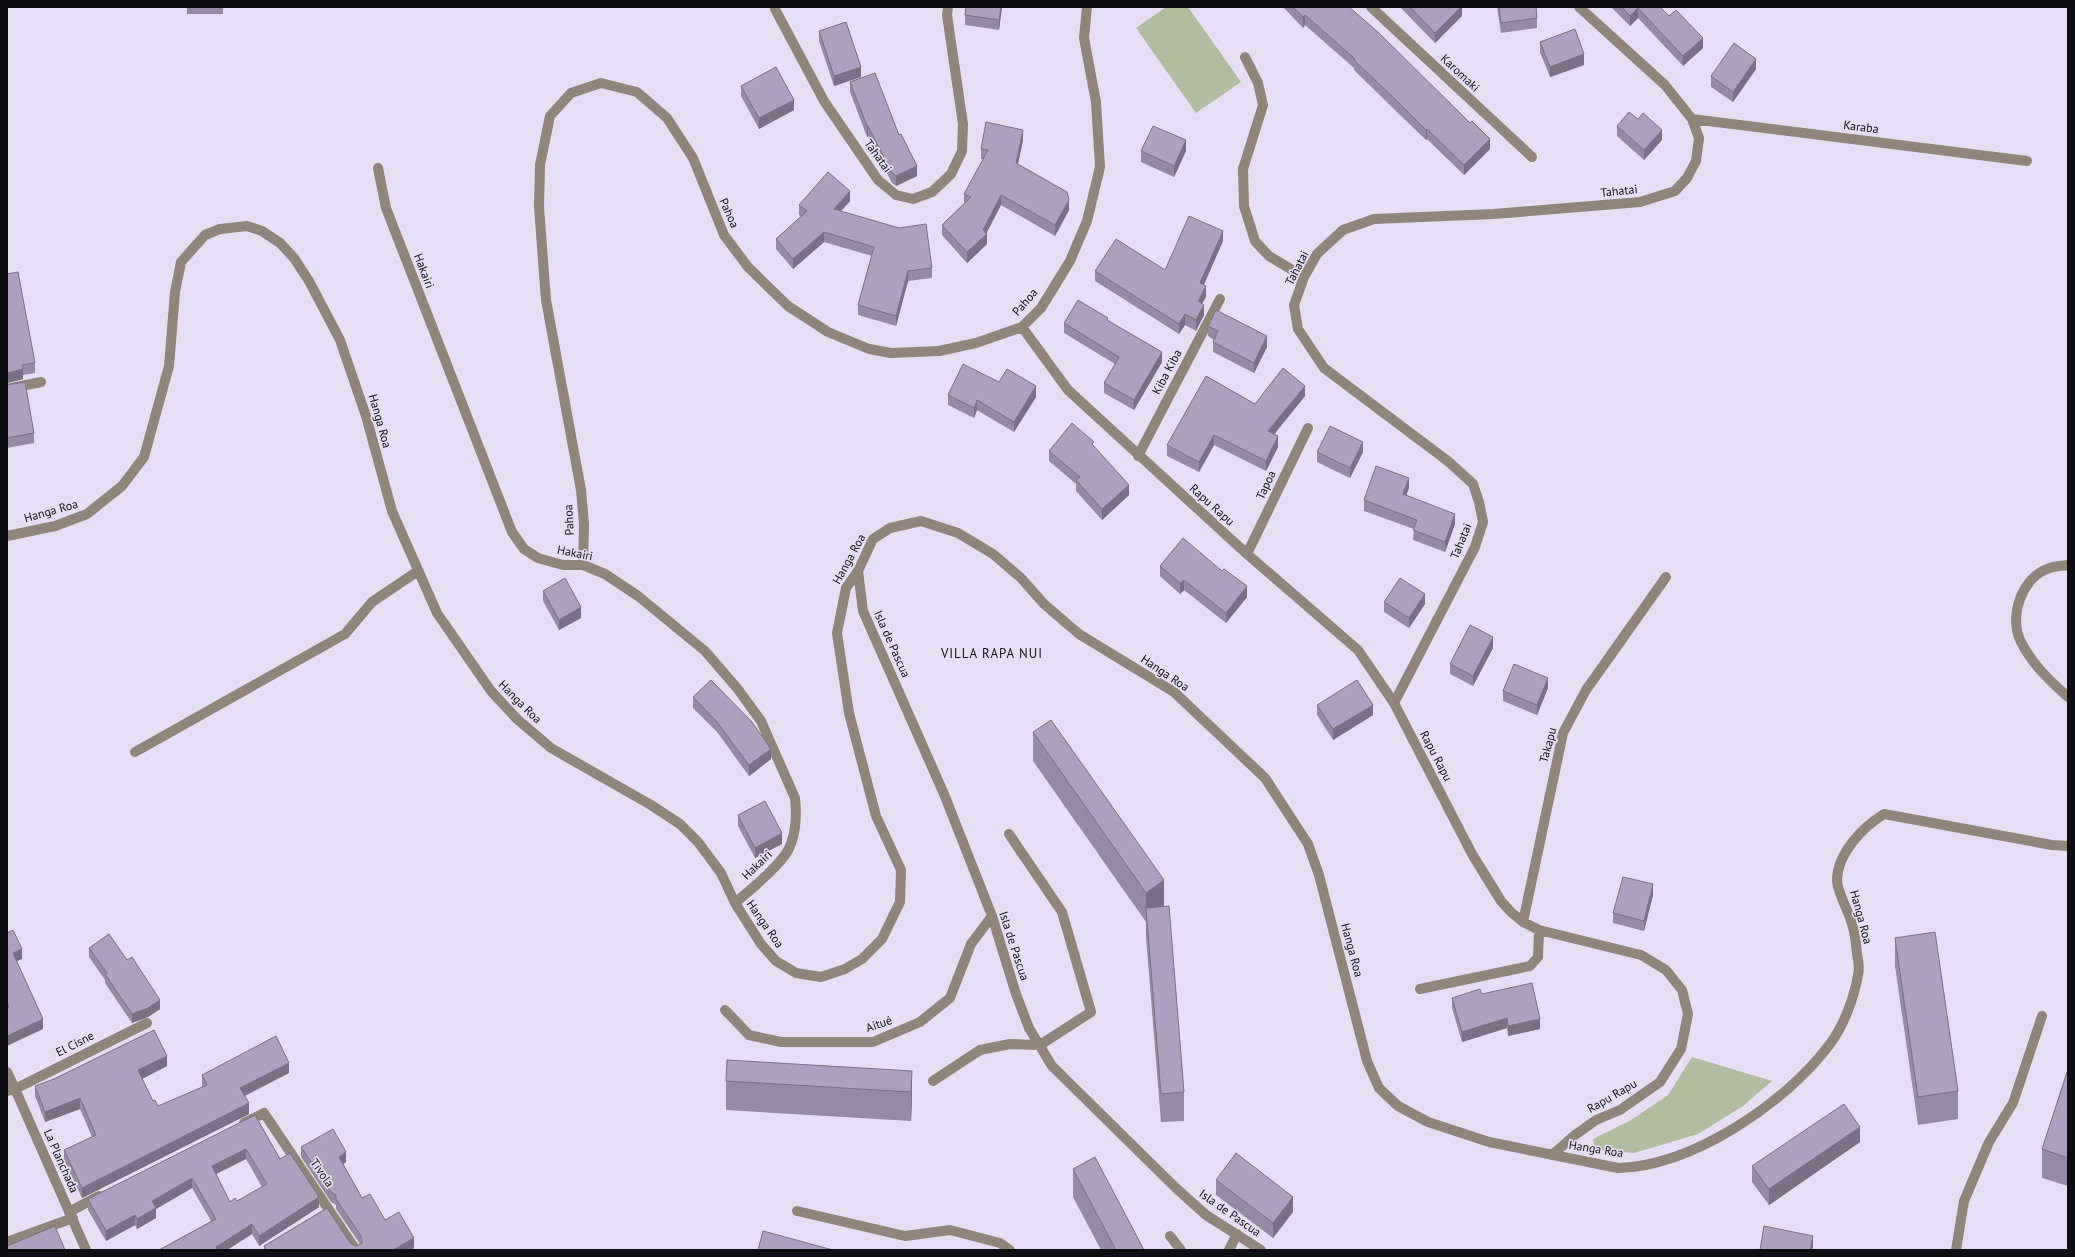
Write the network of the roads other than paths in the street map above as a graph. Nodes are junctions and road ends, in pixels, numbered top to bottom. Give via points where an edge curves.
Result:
1 (948, 7) edge
2 (1087, 7) edge
3 (1371, 7) edge
4 (1579, 7) edge
5 (775, 9) dead end
6 (1245, 57) dead end
7 (1692, 119) junction
8 (1532, 157) dead end
9 (2027, 161) dead end
10 (378, 168) dead end
11 (1304, 277) junction
12 (1220, 299) dead end
13 (1022, 327) junction
14 (41, 382) dead end
15 (7, 389) edge
16 (1308, 428) dead end
17 (1138, 456) junction
18 (7, 536) edge
19 (1247, 554) junction
20 (582, 565) junction
21 (2068, 565) edge
22 (418, 570) junction
23 (858, 570) junction
24 (1666, 577) dead end
25 (2068, 697) edge
26 (1394, 703) junction
27 (135, 752) dead end
28 (1009, 834) dead end
29 (2068, 846) edge
30 (735, 903) junction
31 (992, 916) junction
32 (1523, 922) junction
33 (1539, 930) junction
34 (1420, 989) dead end
35 (725, 1010) dead end
36 (2042, 1016) dead end
37 (147, 1022) dead end
38 (1040, 1045) junction
39 (7, 1072) edge
40 (933, 1081) dead end
41 (11, 1090) edge
42 (236, 1127) edge
43 (1552, 1155) junction
44 (111, 1190) edge
45 (330, 1208) junction
46 (797, 1211) dead end
47 (71, 1215) junction
48 (317, 1217) edge
49 (1237, 1234) junction
50 (1170, 1236) dead end
51 (7, 1242) edge
52 (86, 1250) edge
53 (356, 1250) edge
54 (1010, 1250) edge
55 (1180, 1250) edge
56 (1229, 1250) edge
57 (1261, 1250) edge
58 (1956, 1250) edge

1 - 5 street, Tahatai via 947,15 963,124 962,152 950,174 932,192 913,199 896,195 878,180 824,101
2 - 13 street, Pahoa via 1084,38 1096,102 1100,168 1087,221 1070,261 1041,308
3 - 8 street, Karomaki
4 - 7 street, Tahatai via 1665,85
6 - 11 street via 1258,83 1264,105 1243,169 1244,206 1255,241 1269,256
7 - 9 street, Karaba
7 - 11 street, Tahatai via 1699,138 1696,162 1687,178 1675,191 1640,202 1494,214 1374,219 1343,230 1317,254
10 - 20 street, Hakairi via 386,208 512,532 524,549 538,558 563,565
11 - 26 street, Tahatai via 1294,305 1298,329 1324,368 1449,462 1473,484 1480,502 1483,522 1475,547
12 - 17 street, Kiba Kiba
13 - 17 street, Rapu Rapu via 1068,390
13 - 20 street, Pahoa via 976,343 914,354 869,349 828,332 788,306 748,267 724,235 693,158 667,118 637,92 601,83 571,93 550,116 540,165 539,207 546,300 580,490 584,524
14 - 15 street
16 - 19 street, Tapoa
17 - 19 street, Rapu Rapu
18 - 22 street, Hanga Roa via 55,526 87,514 122,486 144,457 169,366 175,292 181,262 205,235 220,229 247,226 262,231 280,243 294,258 340,340 366,416 392,511
19 - 26 street, Rapu Rapu via 1358,650
20 - 30 street, Hakairi via 605,574 638,596 705,651 761,721 783,767 795,798 794,834 785,855
21 - 25 street via 2049,568 2035,576 2023,591 2015,618 2020,641 2041,672
22 - 27 street via 372,602 345,634
22 - 30 street, Hanga Roa via 437,613 490,691 517,720 550,748 680,824 698,842 716,867
23 - 30 street, Hanga Roa via 846,588 837,633 849,713 876,816 901,870 900,902 882,939 862,960 821,977 796,973 776,961 761,944
23 - 31 street, Isla de Pascua via 863,611 944,794
23 - 43 street, Hanga Roa via 873,539 890,528 921,521 958,533 993,554 1079,634 1174,692 1265,778 1308,844 1319,875 1367,1061 1379,1088 1398,1106 1428,1122 1489,1142
24 - 32 street, Takapu via 1586,690 1563,733
26 - 32 street, Rapu Rapu via 1472,854 1501,901
28 - 38 street via 1062,912 1091,1012
29 - 43 street, Hanga Roa via 1884,814 1870,823 1851,842 1842,861 1837,881 1855,938 1859,973 1850,1008 1830,1044 1799,1079 1746,1121 1696,1148 1663,1160 1638,1167 1618,1168
31 - 35 street, Aitué via 971,944 950,998 920,1022 873,1042 781,1042 749,1034
31 - 38 street, Isla de Pascua via 1016,994 1029,1028
32 - 33 street, Rapu Rapu
33 - 34 street via 1538,958 1530,966
33 - 43 street, Rapu Rapu via 1641,955 1666,970 1682,990 1688,1014 1681,1049 1660,1082 1620,1110 1596,1120
36 - 58 street via 2013,1104 1989,1142 1964,1200
37 - 41 street, El Cisne
38 - 40 street via 1010,1044 980,1050
38 - 49 street, Isla de Pascua via 1052,1066 1177,1189 1206,1215
39 - 41 street, La Planchada
41 - 47 street, La Planchada
42 - 45 street, Tivola via 264,1113
44 - 47 street
45 - 48 street
45 - 53 street, Tivola
46 - 54 street via 905,1236 950,1230 1000,1243
47 - 51 street
47 - 52 street, La Planchada
49 - 56 street
49 - 57 street, Isla de Pascua
50 - 55 street

